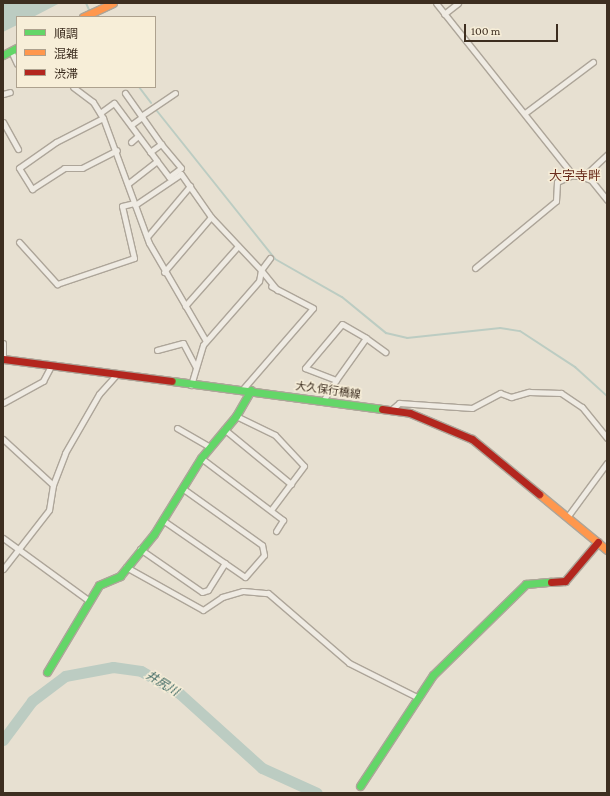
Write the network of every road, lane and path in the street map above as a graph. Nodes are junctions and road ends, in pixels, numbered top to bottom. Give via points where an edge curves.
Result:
1 (113, 3) edge
2 (436, 3) edge
3 (458, 3) edge
4 (444, 14) junction
5 (85, 16) edge
6 (14, 50) edge
7 (3, 55) edge
8 (593, 62) dead end
9 (73, 88) edge
10 (10, 92) dead end
11 (126, 93) dead end
12 (175, 93) dead end
13 (3, 94) edge
14 (525, 113) junction
15 (101, 116) junction
16 (142, 116) junction
17 (3, 122) edge
18 (130, 125) junction
19 (138, 136) junction
20 (131, 142) dead end
21 (161, 144) junction
22 (18, 149) dead end
23 (117, 150) junction
24 (150, 152) junction
25 (607, 155) edge
26 (157, 161) junction
27 (574, 175) junction
28 (582, 177) junction
29 (128, 184) junction
30 (190, 186) junction
31 (607, 200) edge
32 (134, 204) junction
33 (211, 217) junction
34 (147, 237) junction
35 (19, 242) dead end
36 (238, 246) junction
37 (270, 258) dead end
38 (475, 268) dead end
39 (261, 270) junction
40 (164, 272) junction
41 (271, 286) dead end
42 (277, 290) junction
43 (185, 306) junction
44 (366, 338) junction
45 (206, 341) junction
46 (3, 343) edge
47 (157, 350) dead end
48 (386, 352) dead end
49 (3, 359) edge
50 (51, 366) junction
51 (196, 367) junction
52 (116, 375) junction
53 (336, 380) junction
54 (191, 385) junction
55 (242, 390) junction
56 (251, 390) junction
57 (323, 401) junction
58 (3, 403) edge
59 (391, 410) junction
60 (236, 416) junction
61 (177, 428) dead end
62 (224, 429) junction
63 (607, 438) edge
64 (3, 439) edge
65 (208, 446) junction
66 (200, 458) junction
67 (607, 463) edge
68 (291, 484) junction
69 (53, 485) junction
70 (182, 488) junction
71 (271, 510) junction
72 (568, 516) junction
73 (164, 521) junction
74 (276, 531) dead end
75 (3, 538) edge
76 (598, 542) junction
77 (18, 548) junction
78 (140, 548) junction
79 (607, 550) edge
80 (225, 563) junction
81 (126, 567) junction
82 (3, 569) edge
83 (88, 600) junction
84 (47, 672) dead end
85 (419, 698) junction
86 (360, 786) dead end

1 - 5 street
2 - 4 street
3 - 4 street
4 - 14 street
6 - 7 street
8 - 14 street
9 - 15 street via 93,102
10 - 13 street
11 - 16 street
12 - 16 street
14 - 27 street
15 - 18 street via 114,103
15 - 23 street
15 - 23 street via 56,142 19,168 32,189 64,168 82,168
16 - 18 street
16 - 21 street
17 - 22 street
18 - 19 street
19 - 20 street
19 - 24 street
21 - 24 street
21 - 26 street via 181,168 169,177
23 - 29 street
24 - 26 street
25 - 28 street
26 - 29 street
27 - 28 street
27 - 38 street via 554,186 556,201
28 - 31 street via 591,180
29 - 32 street
30 - 32 street via 181,174
30 - 33 street
30 - 34 street
32 - 34 street
32 - 35 street via 122,206 134,258 127,261 56,284
33 - 36 street
33 - 40 street
34 - 40 street
36 - 39 street
36 - 43 street
37 - 39 street
39 - 42 street
39 - 45 street via 259,281
40 - 43 street
41 - 42 street
42 - 55 street via 313,308
43 - 45 street
44 - 48 street
44 - 53 street
44 - 53 street via 342,324 305,368
45 - 51 street
46 - 49 street
47 - 51 street via 183,343
49 - 50 street, 大久保行橋線
50 - 52 street, 大久保行橋線
50 - 58 street via 43,381
51 - 54 street
52 - 54 street, 大久保行橋線
52 - 69 street via 99,394 65,453
53 - 57 street
54 - 55 street, 大久保行橋線
55 - 56 street, 大久保行橋線
56 - 57 street, 大久保行橋線
56 - 60 street
57 - 59 street, 大久保行橋線
59 - 63 street via 399,403 472,408 500,393 511,397 529,392 561,393 582,407
59 - 72 street, 大久保行橋線 via 437,422 472,439
60 - 62 street
60 - 68 street via 275,435 304,466
61 - 65 street
62 - 65 street
62 - 68 street
64 - 69 street
65 - 66 street
66 - 70 street
66 - 71 street
67 - 72 street
68 - 71 street
69 - 77 street via 49,510
70 - 73 street
70 - 80 street via 262,545 264,555 245,577
71 - 74 street via 283,520
72 - 76 street, 大久保行橋線
73 - 78 street
73 - 80 street
75 - 77 street
76 - 79 street, 大久保行橋線
76 - 85 street via 572,576 565,581 526,584 502,605 476,637 433,675
77 - 82 street
77 - 83 street
78 - 80 street via 202,592 208,590
78 - 81 street
81 - 83 street via 120,576 99,585
81 - 85 street via 204,610 222,597 242,591 268,593 349,663
83 - 84 street
85 - 86 street

